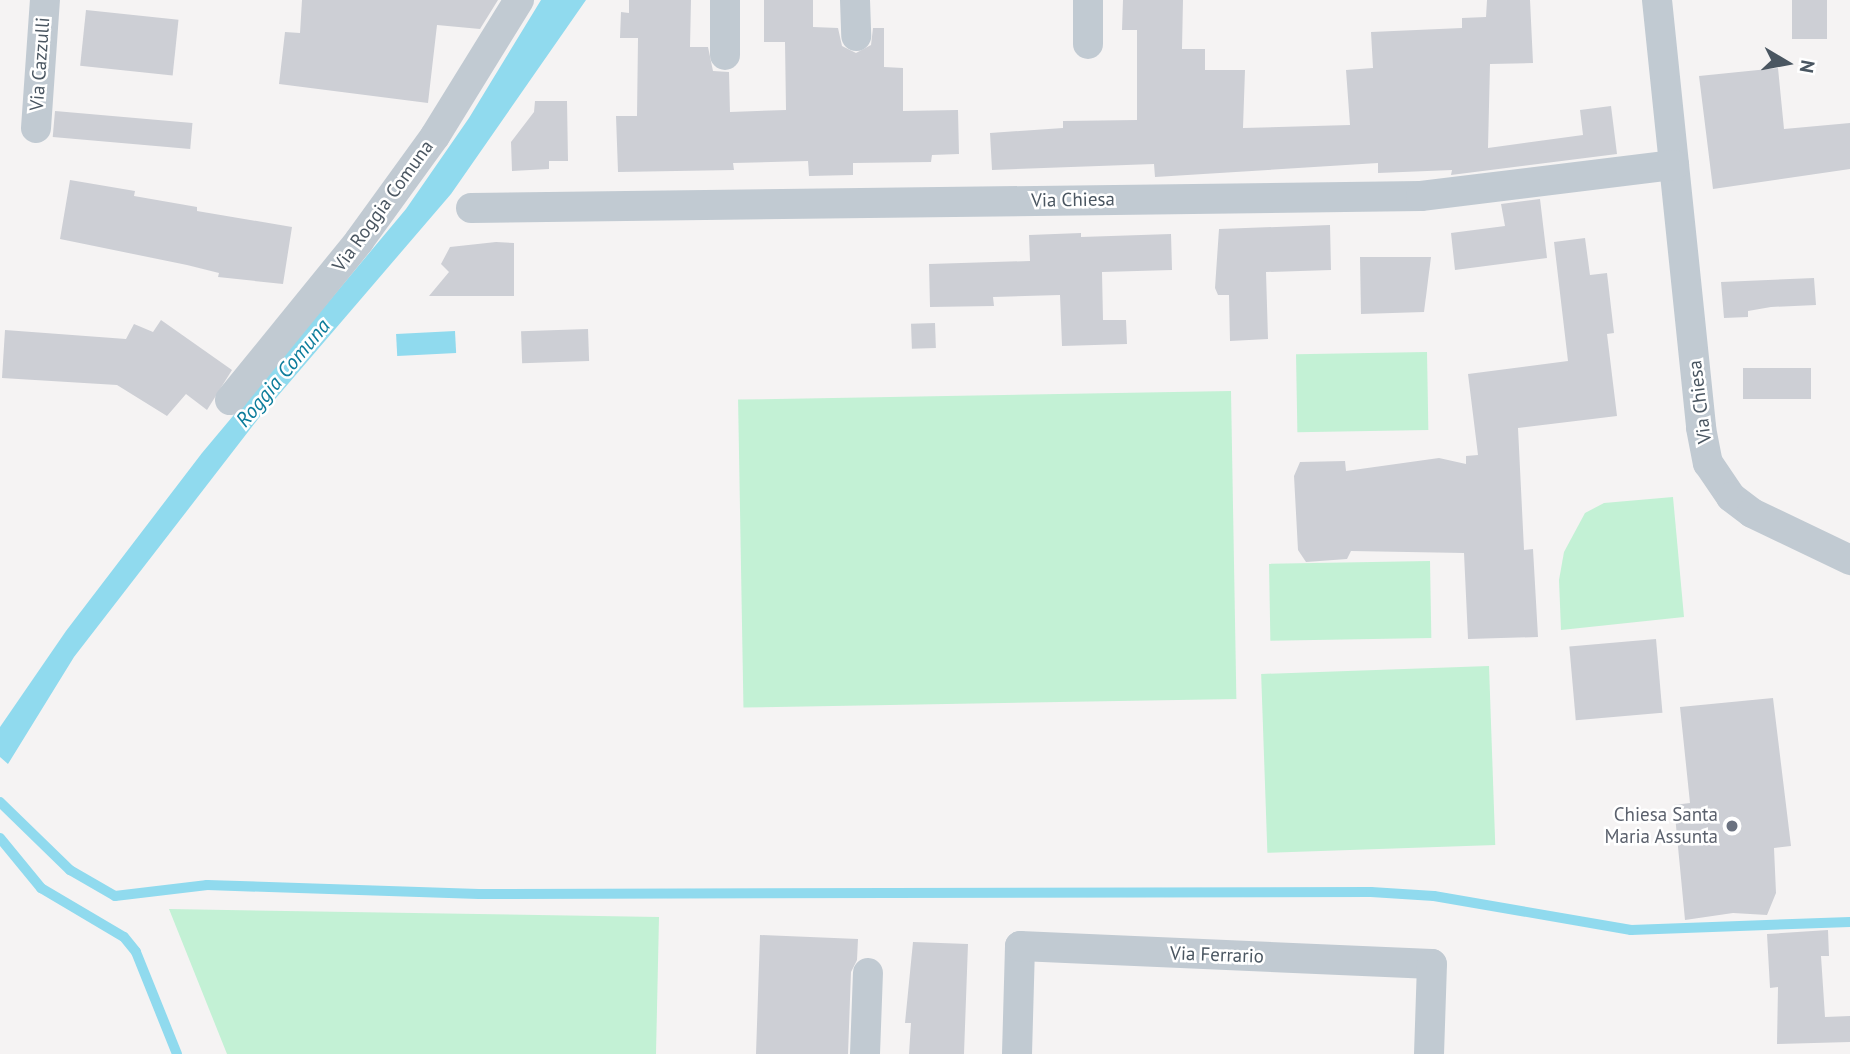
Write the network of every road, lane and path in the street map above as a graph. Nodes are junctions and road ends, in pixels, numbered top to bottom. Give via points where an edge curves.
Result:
1 (45, 0) edge
2 (519, 0) edge
3 (724, 0) edge
4 (855, 0) edge
5 (1088, 0) edge
6 (1657, 0) edge
7 (856, 36) dead end
8 (1088, 44) dead end
9 (725, 55) dead end
10 (36, 128) dead end
11 (1674, 165) junction
12 (471, 208) dead end
13 (230, 400) dead end
14 (1850, 560) edge
15 (867, 974) dead end
16 (865, 1054) edge
17 (1017, 1054) edge
18 (1429, 1054) edge

1 - 10 street, Via Cazzulli
2 - 13 street, Via Roggia Comuna via 435,136 359,242
3 - 9 street
4 - 7 street
5 - 8 street
6 - 11 street, Via Chiesa
11 - 12 street, Via Chiesa via 1421,195
11 - 14 street, Via Chiesa via 1708,463 1731,497 1752,513
15 - 16 street
17 - 18 street, Via Ferrario via 1020,946 1432,964

